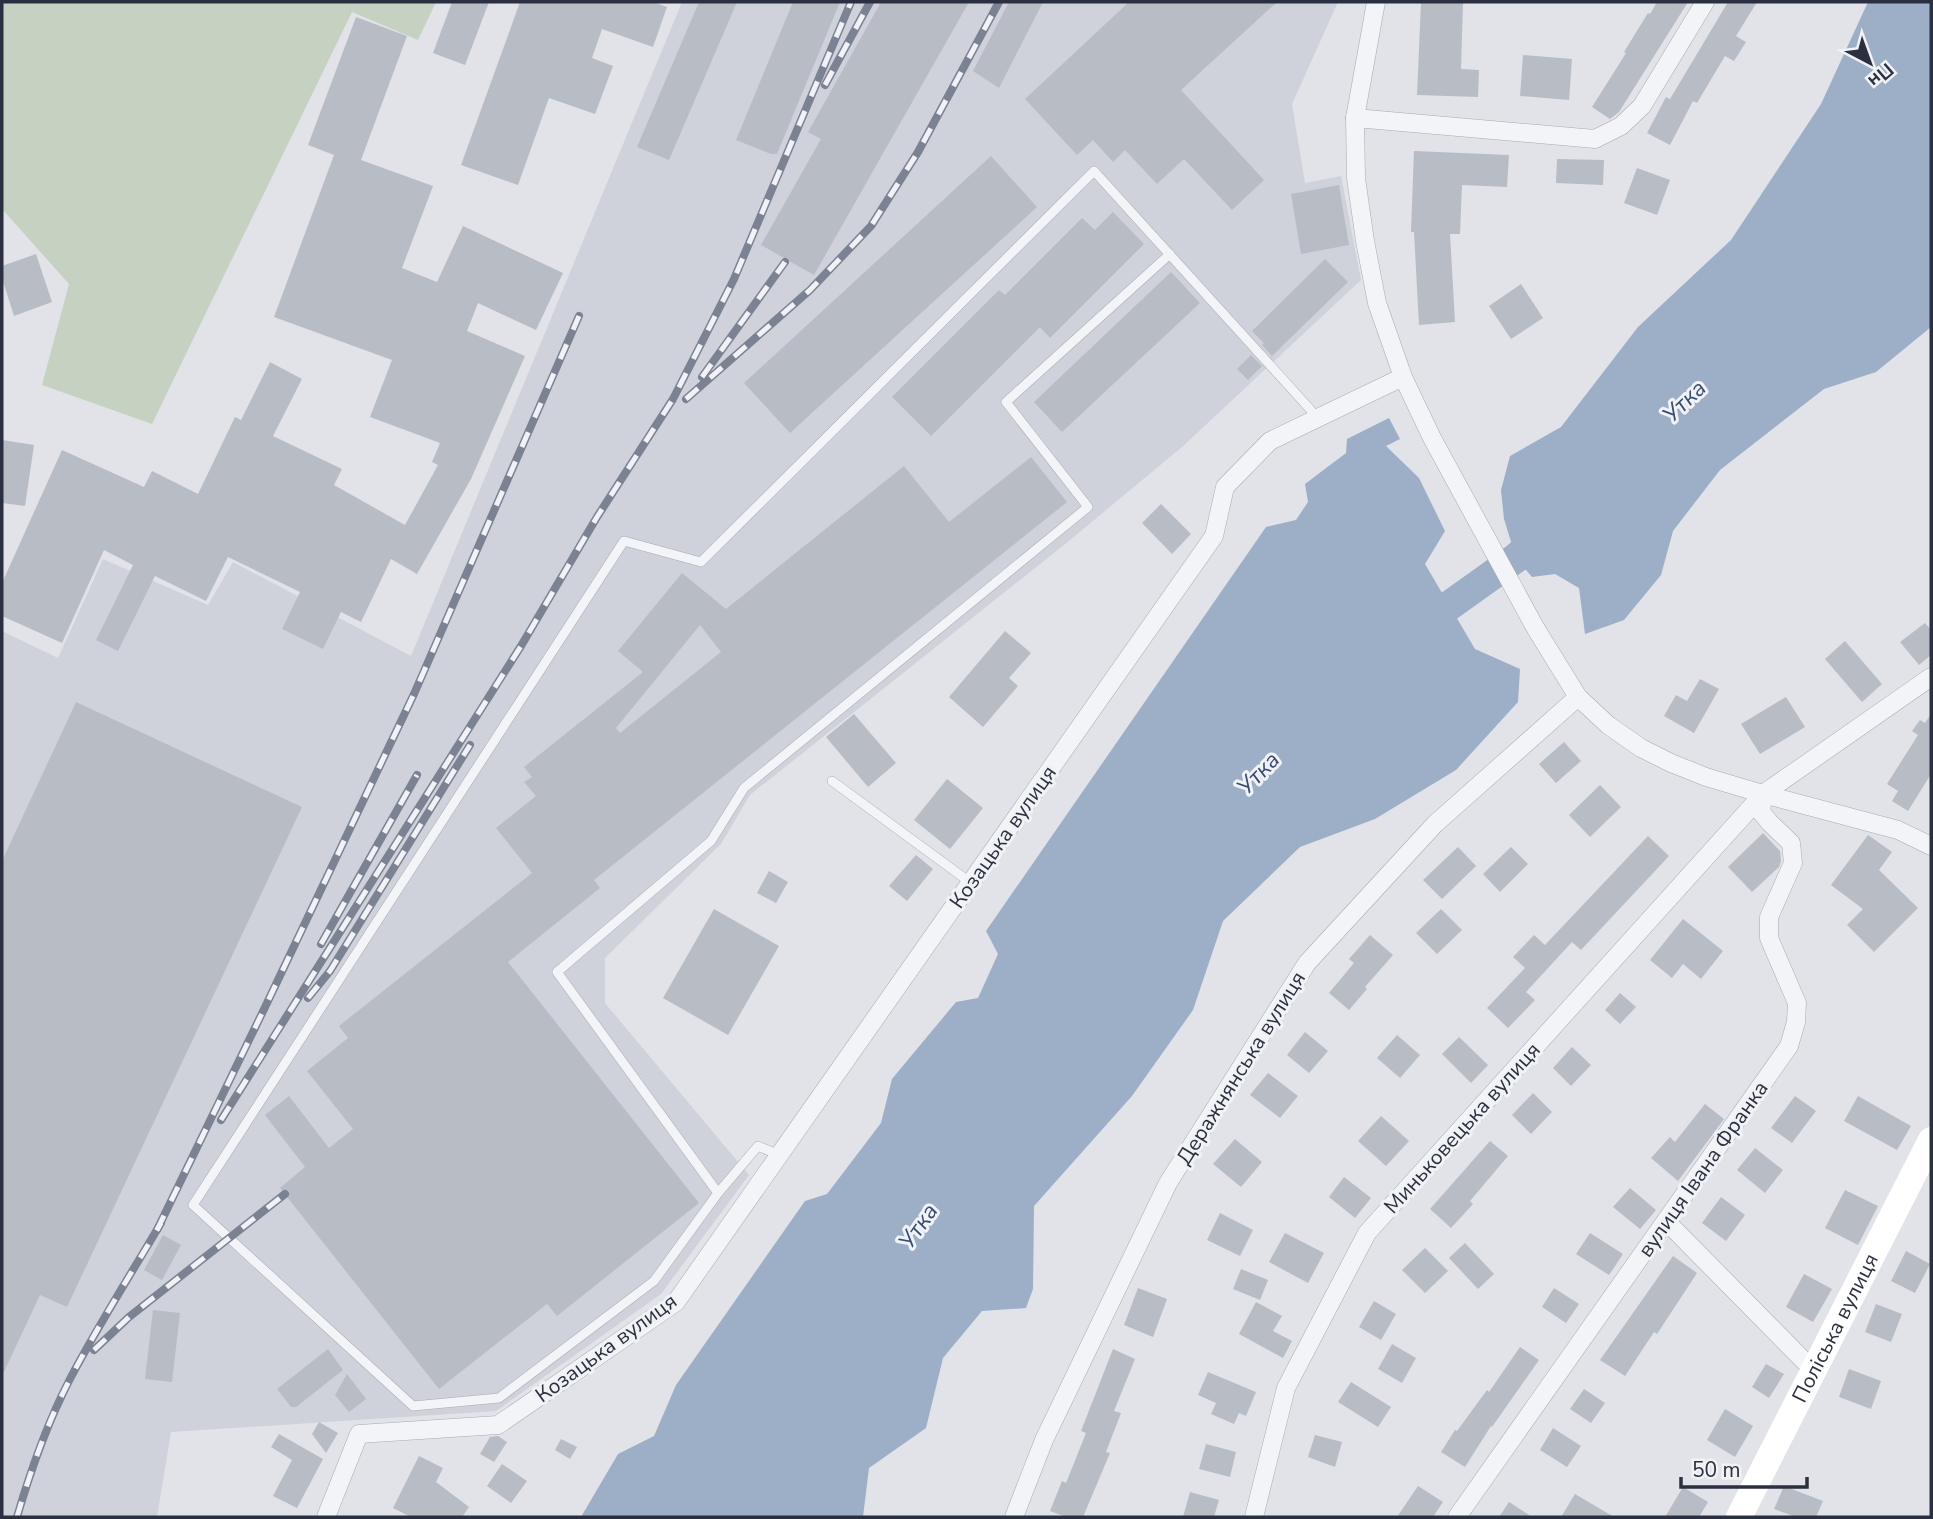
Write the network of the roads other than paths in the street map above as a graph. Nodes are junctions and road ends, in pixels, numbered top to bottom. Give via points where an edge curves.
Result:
1 (1376, 2) edge
2 (1705, 2) edge
3 (1355, 118) junction
4 (1170, 254) junction
5 (1403, 377) junction
6 (1318, 418) junction
7 (1931, 677) edge
8 (1578, 697) junction
9 (832, 781) dead end
10 (1763, 794) junction
11 (1931, 846) edge
12 (971, 883) junction
13 (1931, 1140) edge
14 (779, 1155) junction
15 (718, 1193) junction
16 (1666, 1221) junction
17 (1815, 1372) junction
18 (326, 1517) edge
19 (1014, 1517) edge
20 (1254, 1517) edge
21 (1457, 1517) edge
22 (1739, 1517) edge

1 - 3 street
2 - 3 street via 1643,106 1621,126 1595,139
3 - 5 street via 1356,178 1367,253 1377,303
4 - 6 lane
4 - 15 lane via 1006,402 1088,507 744,788 711,841 557,972
4 - 15 lane via 1094,171 701,562 624,541 193,1205 413,1406 499,1398 654,1281
5 - 6 street, Козацька вулиця
5 - 8 street via 1523,605
6 - 12 street, Козацька вулиця via 1270,441 1225,487 1214,536
7 - 10 street, Миньковецька вулиця
8 - 10 street via 1651,753 1706,777
8 - 19 street, Деражнянська вулиця via 1435,824 1307,963 1168,1183 1044,1440
9 - 12 lane
10 - 11 street via 1898,830
10 - 16 street, вулиця Івана Франка via 1761,812 1791,843 1793,863 1769,917 1769,938 1797,1003 1796,1021 1789,1046
10 - 20 street, Миньковецька вулиця via 1367,1233 1286,1388
12 - 14 street, Козацька вулиця
13 - 17 main road, Поліська вулиця
14 - 15 lane via 758,1146
14 - 18 street, Козацька вулиця via 676,1302 498,1425 359,1434
16 - 17 street
16 - 21 street, вулиця Івана Франка
17 - 22 main road, Поліська вулиця

